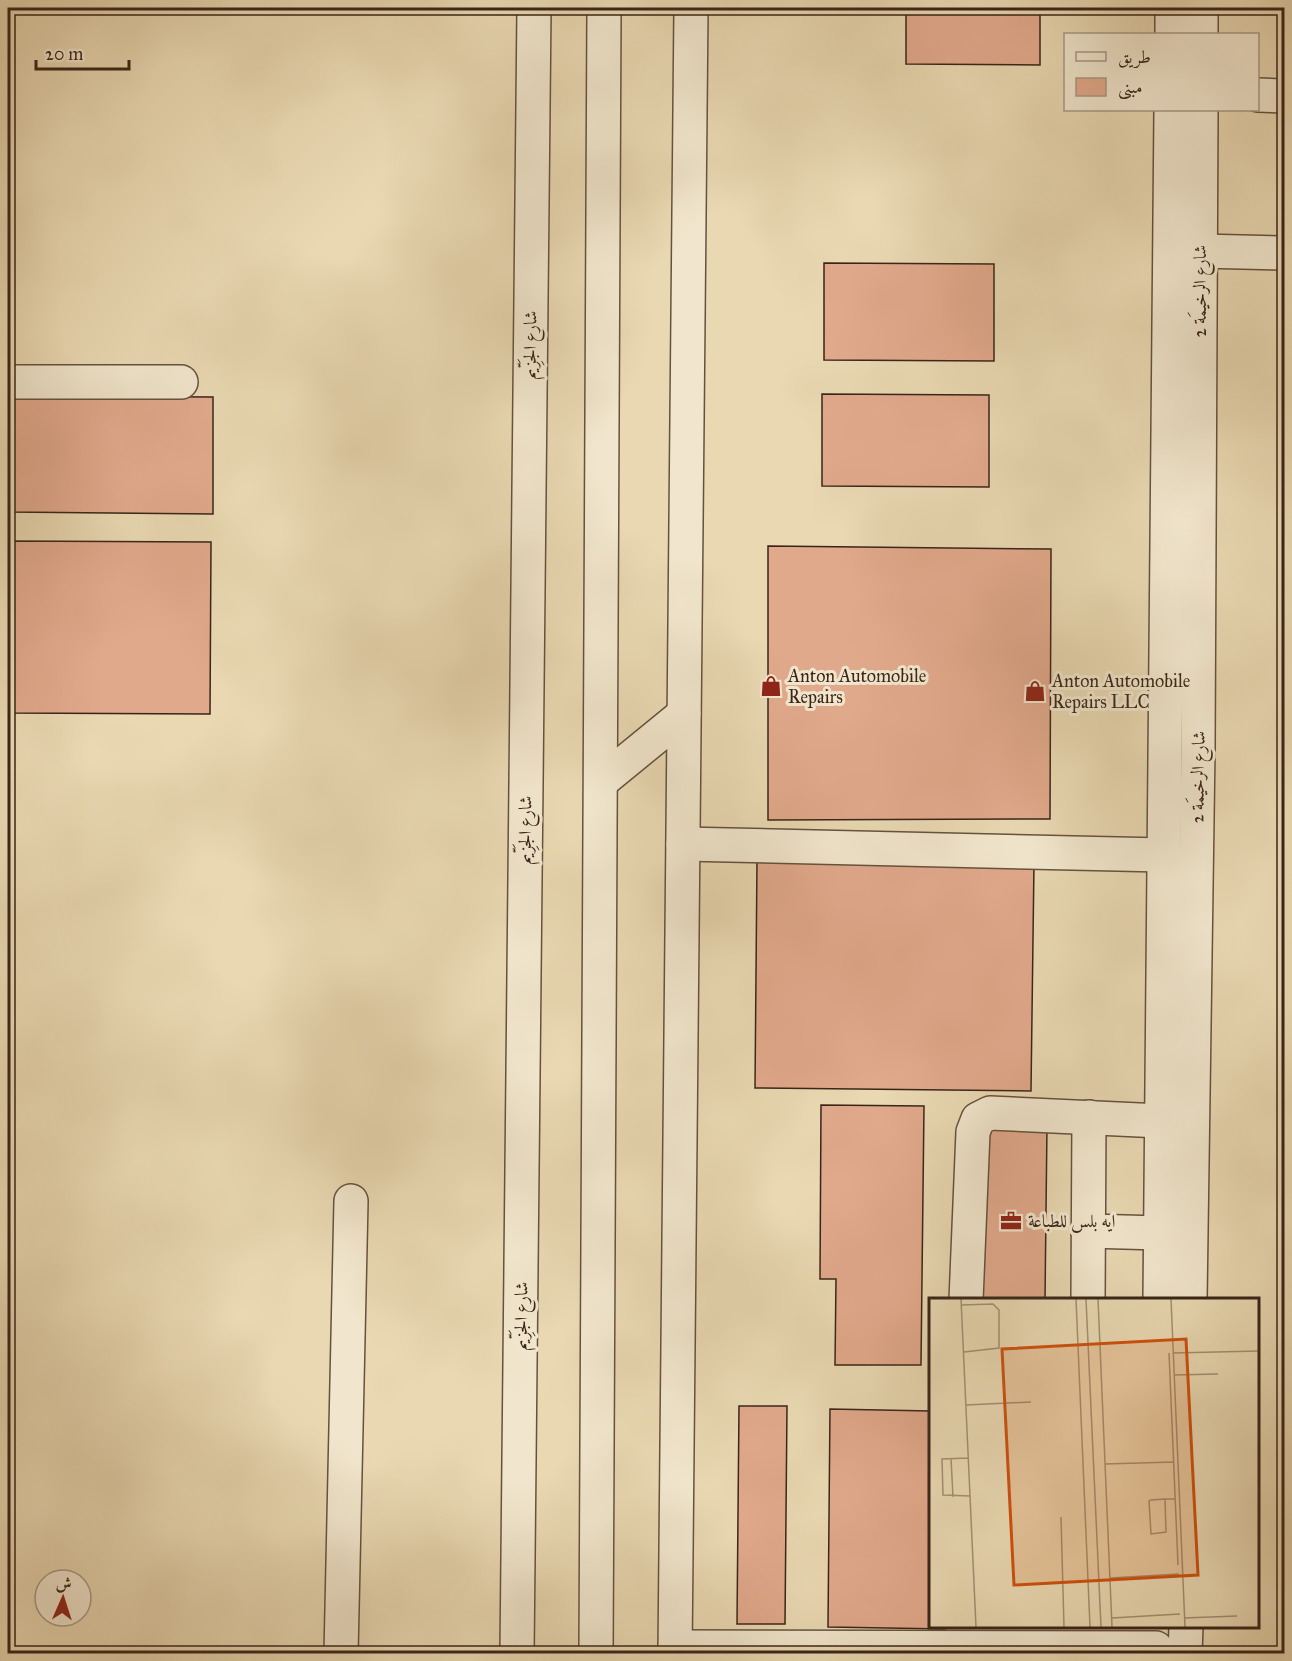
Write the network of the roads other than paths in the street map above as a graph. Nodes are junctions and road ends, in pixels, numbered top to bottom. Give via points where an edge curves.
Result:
1 (534, 8) edge
2 (604, 8) edge
3 (691, 8) edge
4 (1172, 8) edge
5 (1201, 8) edge
6 (1172, 33) edge
7 (1201, 33) edge
8 (1259, 95) edge
9 (1284, 96) edge
10 (1171, 111) edge
11 (1201, 111) edge
12 (1200, 251) junction
13 (1284, 253) edge
14 (8, 382) edge
15 (181, 382) dead end
16 (684, 714) junction
17 (1198, 749) junction
18 (1165, 751) junction
19 (602, 781) junction
20 (683, 844) junction
21 (1163, 855) junction
22 (1089, 1117) junction
23 (1161, 1121) junction
24 (351, 1201) dead end
25 (1088, 1231) junction
26 (1160, 1233) junction
27 (966, 1298) edge
28 (1088, 1298) edge
29 (1160, 1298) edge
30 (1190, 1298) edge
31 (1184, 1628) edge
32 (1164, 1645) edge
33 (675, 1650) edge
34 (340, 1653) edge
35 (517, 1653) edge
36 (596, 1653) edge

1 - 35 street, شارع الجَزِّيم
2 - 19 street
3 - 16 street
4 - 6 street
5 - 7 street
8 - 9 street
10 - 18 street, شارع الرخيمَة 2
11 - 12 street, شارع الرخيمَة 2
12 - 13 street
12 - 17 street, شارع الرخيمَة 2
14 - 15 street
16 - 19 street
16 - 20 street
17 - 18 street
17 - 30 street, شارع الرخيمَة 2
18 - 21 street, شارع الرخيمَة 2
19 - 36 street
20 - 21 street
20 - 33 street
21 - 23 street, شارع الرخيمَة 2
22 - 23 street
22 - 25 street
22 - 27 street via 990,1113 978,1119 973,1132
23 - 26 street, شارع الرخيمَة 2
24 - 34 street
25 - 26 street
25 - 28 street
26 - 29 street, شارع الرخيمَة 2
31 - 32 street
32 - 33 street

